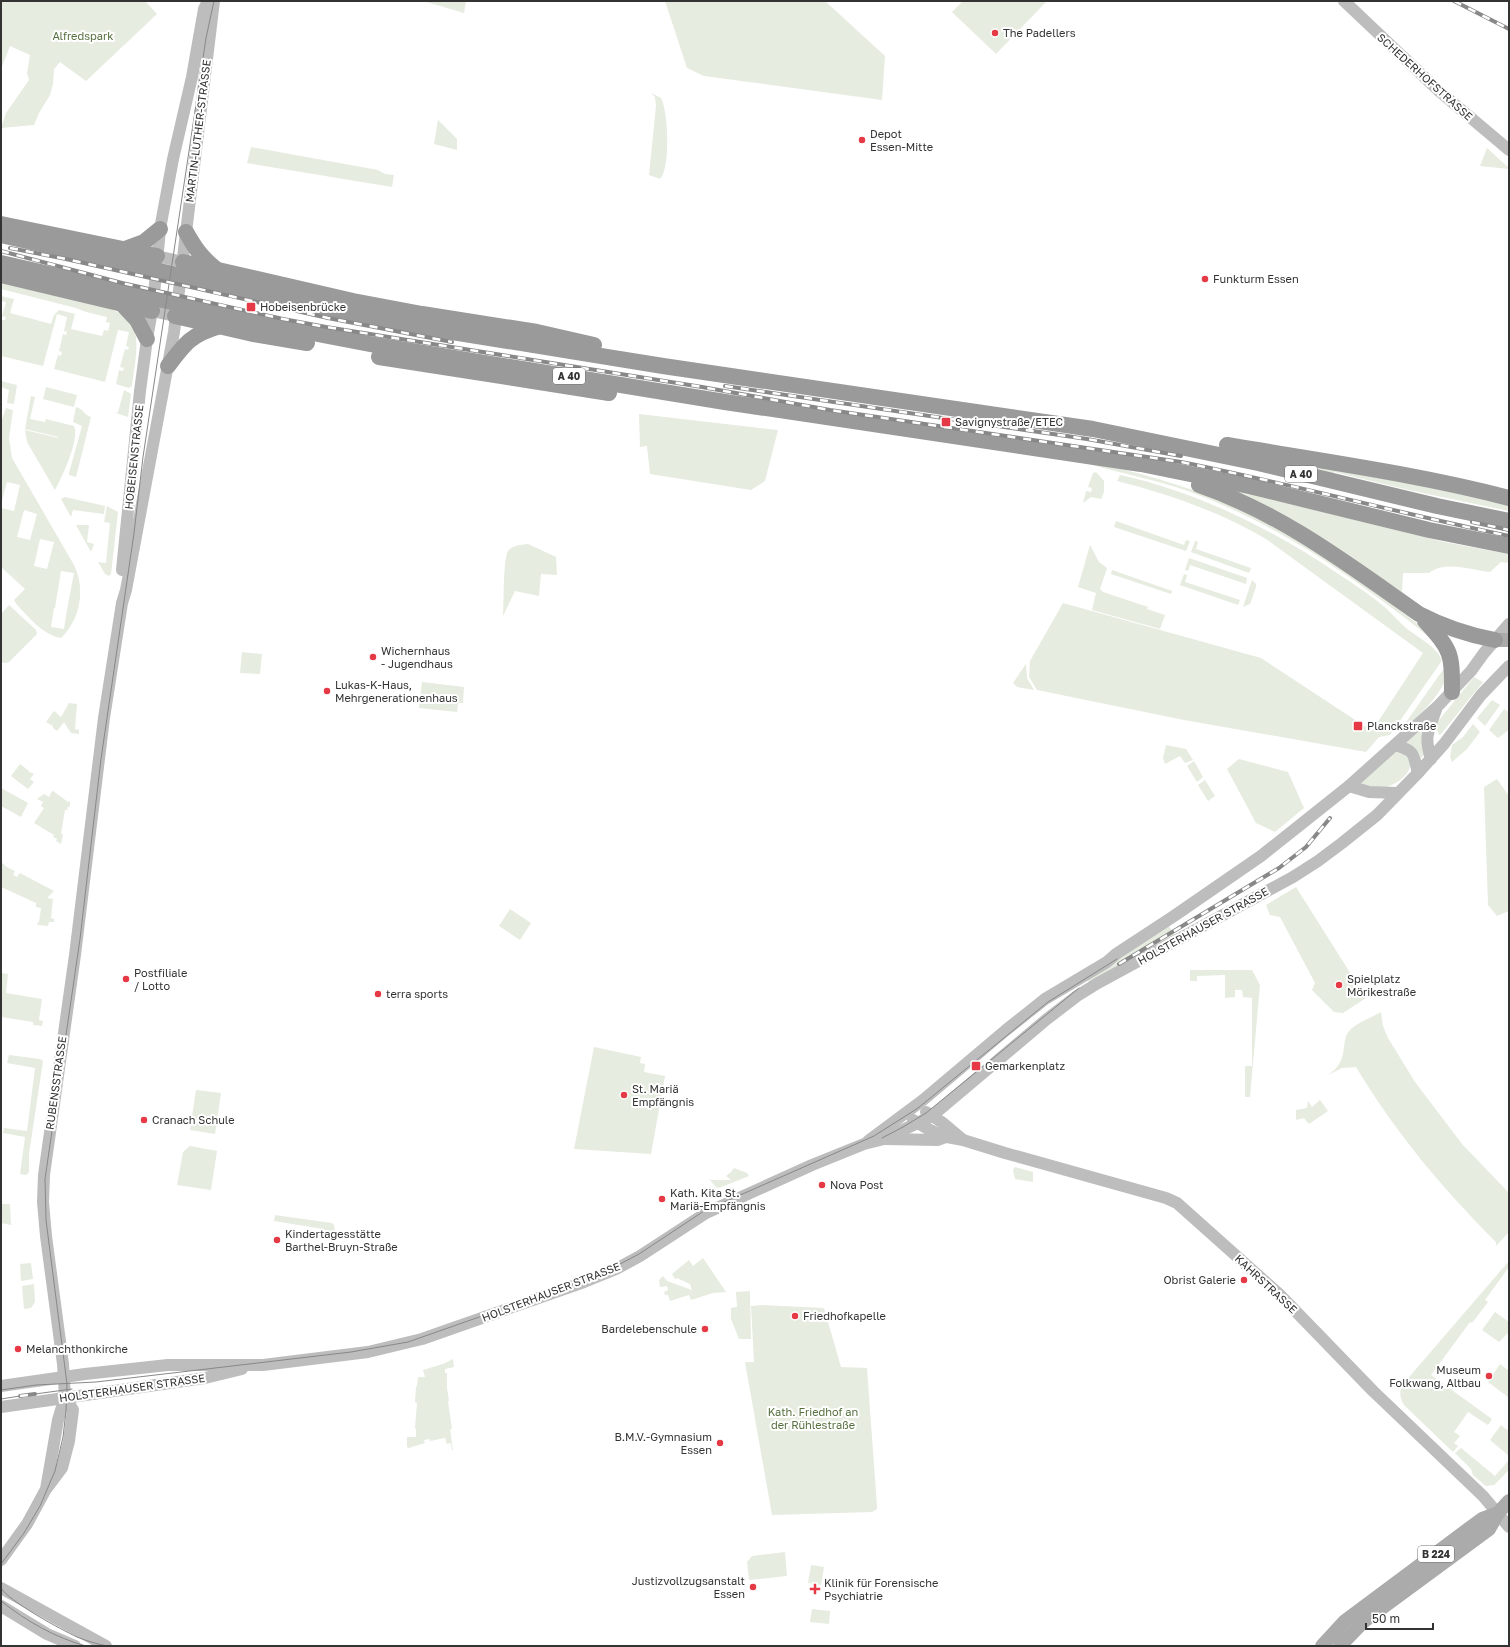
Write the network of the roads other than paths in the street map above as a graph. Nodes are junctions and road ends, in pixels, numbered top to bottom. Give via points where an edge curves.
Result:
1 (208, 1) edge
2 (214, 1) edge
3 (1344, 1) edge
4 (1509, 150) edge
5 (1, 224) edge
6 (160, 229) junction
7 (186, 232) junction
8 (1, 235) edge
9 (125, 249) junction
10 (157, 259) junction
11 (1, 263) edge
12 (182, 264) junction
13 (219, 271) junction
14 (1, 275) edge
15 (121, 304) junction
16 (152, 308) junction
17 (176, 314) junction
18 (220, 326) junction
19 (147, 339) junction
20 (168, 366) junction
21 (663, 366) junction
22 (725, 402) junction
23 (1093, 428) junction
24 (1141, 464) junction
25 (1509, 498) edge
26 (1509, 521) edge
27 (1509, 546) edge
28 (122, 603) junction
29 (1419, 614) junction
30 (1509, 624) edge
31 (1502, 640) edge
32 (1509, 666) edge
33 (1452, 692) junction
34 (1437, 707) junction
35 (1395, 745) junction
36 (1431, 759) junction
37 (1418, 773) junction
38 (1349, 786) junction
39 (96, 790) joint
40 (1397, 793) junction
41 (914, 1106) junction
42 (903, 1114) junction
43 (932, 1116) junction
44 (918, 1123) junction
45 (947, 1137) junction
46 (884, 1139) junction
47 (963, 1140) junction
48 (864, 1144) junction
49 (263, 1365) junction
50 (64, 1377) junction
51 (1, 1386) edge
52 (65, 1397) junction
53 (1, 1407) edge
54 (1509, 1501) edge
55 (1498, 1513) junction
56 (1509, 1527) edge
57 (1, 1560) edge
58 (1, 1588) edge
59 (1, 1606) edge
60 (75, 1646) edge
61 (106, 1646) edge
62 (1322, 1646) edge
63 (1340, 1646) edge

1 - 6 main road, MARTIN-LUTHER-STRASSE via 204,9
2 - 7 main road, MARTIN-LUTHER-STRASSE
3 - 4 main road, SCHEDERHOFSTRASSE via 1439,92
5 - 9 highway
6 - 9 highway via 144,242
6 - 10 main road, MARTIN-LUTHER-STRASSE
7 - 12 main road, MARTIN-LUTHER-STRASSE
7 - 13 highway via 196,250
8 - 21 highway, A 40 via 338,311
9 - 10 highway
10 - 12 main road
10 - 16 main road, MARTIN-LUTHER-STRASSE
11 - 22 highway, A 40 via 281,327 375,345
12 - 13 highway
12 - 17 main road, MARTIN-LUTHER-STRASSE
13 - 21 highway via 422,314 537,332 615,350
14 - 15 highway
15 - 16 highway
15 - 19 highway via 138,320
16 - 17 main road
16 - 19 main road, HOBEISENSTRASSE
17 - 18 highway
17 - 20 main road, HOBEISENSTRASSE
18 - 20 highway via 194,336
18 - 22 highway via 418,364 593,391 666,400
19 - 28 main road, HOBEISENSTRASSE via 120,589
20 - 28 main road, HOBEISENSTRASSE
21 - 23 highway, A 40
22 - 24 highway, A 40
23 - 25 highway via 1155,433 1340,464
23 - 26 highway, A 40 via 1258,462
24 - 27 highway, A 40 via 1249,486 1429,530
24 - 29 highway via 1218,491 1286,524 1339,557
28 - 39 main road, HOBEISENSTRASSE
29 - 31 highway via 1461,633
29 - 33 highway via 1446,646 1451,659
30 - 31 main road, HOLSTERHAUSER STRASSE
31 - 33 main road, HOLSTERHAUSER STRASSE
32 - 36 main road, HOLSTERHAUSER STRASSE via 1481,695
33 - 34 main road, HOLSTERHAUSER STRASSE
34 - 35 main road, HOLSTERHAUSER STRASSE
34 - 36 main road via 1426,734 1426,745
35 - 37 main road via 1409,749 1414,754
35 - 38 main road, HOLSTERHAUSER STRASSE
36 - 37 main road, HOLSTERHAUSER STRASSE
37 - 40 main road, HOLSTERHAUSER STRASSE
38 - 40 main road via 1369,792
38 - 41 main road, HOLSTERHAUSER STRASSE via 1214,890 1107,962 1045,999
39 - 50 main road, RUBENSSTRASSE via 44,1176 46,1236
40 - 43 main road, HOLSTERHAUSER STRASSE via 1377,814 1318,861 1078,996
41 - 42 main road, HOLSTERHAUSER STRASSE
41 - 43 main road, KAHRSTRASSE
42 - 44 main road, KAHRSTRASSE
42 - 48 main road, HOLSTERHAUSER STRASSE
43 - 44 main road, HOLSTERHAUSER STRASSE
43 - 47 main road, KAHRSTRASSE
44 - 45 main road, KAHRSTRASSE
44 - 46 main road, HOLSTERHAUSER STRASSE
45 - 46 main road via 938,1140
45 - 47 main road, KAHRSTRASSE
46 - 48 main road, HOLSTERHAUSER STRASSE
47 - 55 main road, KAHRSTRASSE via 1166,1198 1177,1204 1279,1294 1373,1391
48 - 49 main road, HOLSTERHAUSER STRASSE via 706,1213 640,1256 584,1282 408,1343 362,1353
49 - 50 main road, HOLSTERHAUSER STRASSE via 168,1365
49 - 52 main road, HOLSTERHAUSER STRASSE via 205,1378
50 - 51 main road, HOLSTERHAUSER STRASSE
50 - 52 main road, RUBENSSTRASSE
52 - 53 main road, HOLSTERHAUSER STRASSE
52 - 57 main road, RUBENSSTRASSE via 58,1420 46,1489 27,1524
54 - 55 main road, B 224
55 - 56 main road, KAHRSTRASSE
55 - 62 main road, B 224 via 1482,1519 1345,1621
55 - 63 main road, B 224 via 1489,1529 1364,1621
58 - 61 main road
59 - 60 main road via 47,1634

